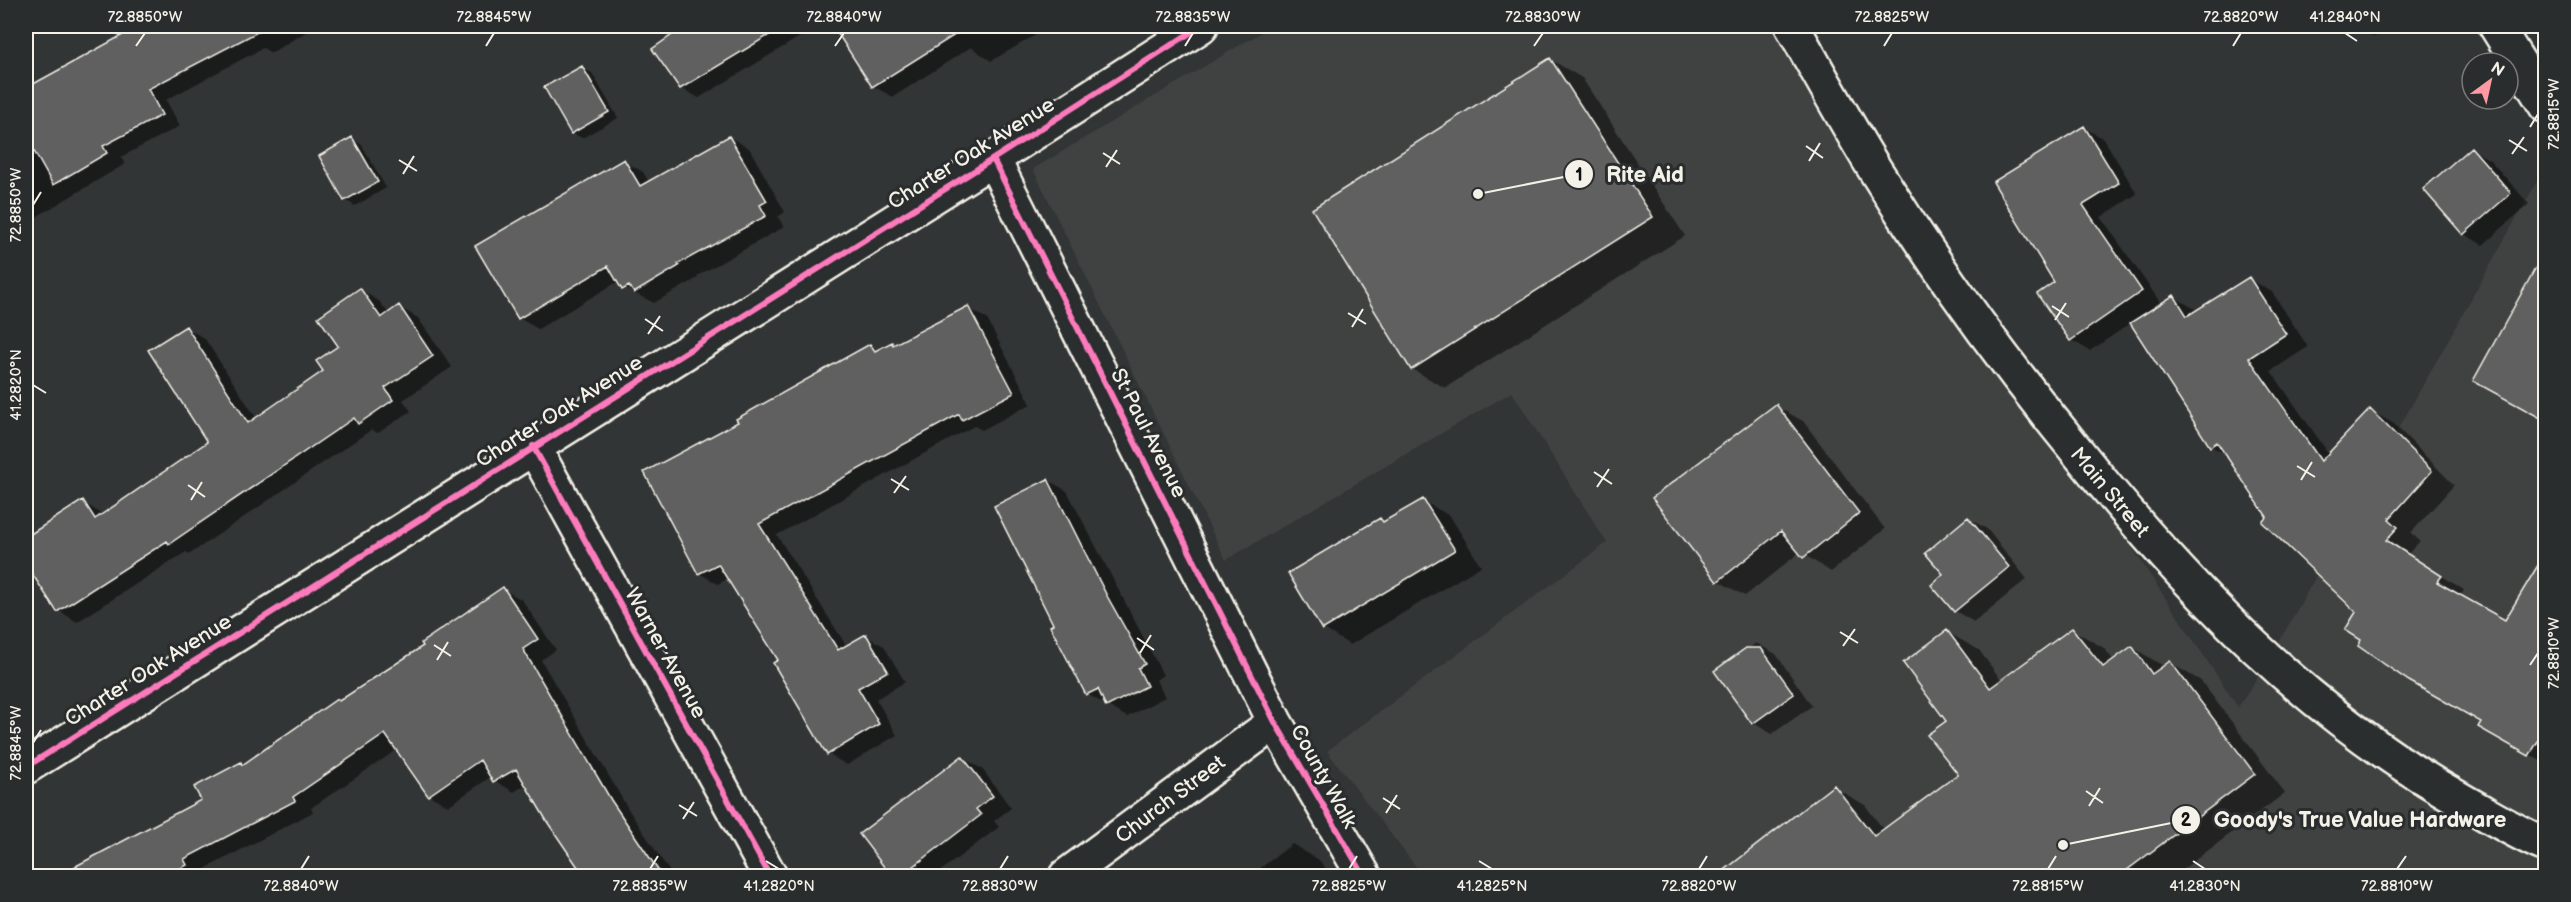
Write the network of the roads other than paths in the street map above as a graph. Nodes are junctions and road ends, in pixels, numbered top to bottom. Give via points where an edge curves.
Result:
1 (1202, 26) edge
2 (1792, 26) edge
3 (2496, 26) edge
4 (2546, 106) edge
5 (993, 159) junction
6 (533, 446) junction
7 (1275, 722) junction
8 (26, 767) edge
9 (2546, 845) edge
10 (770, 876) edge
11 (1066, 876) edge
12 (1364, 876) edge

1 - 5 street, Charter Oak Avenue
2 - 9 street, Main Street via 1876,172 1956,294 2136,524 2206,602 2340,721 2428,783
3 - 4 street
5 - 6 street, Charter Oak Avenue
5 - 7 street, St Paul Avenue
6 - 8 street, Charter Oak Avenue
6 - 10 street, Warner Avenue
7 - 11 street, Church Street
7 - 12 street, County Walk

